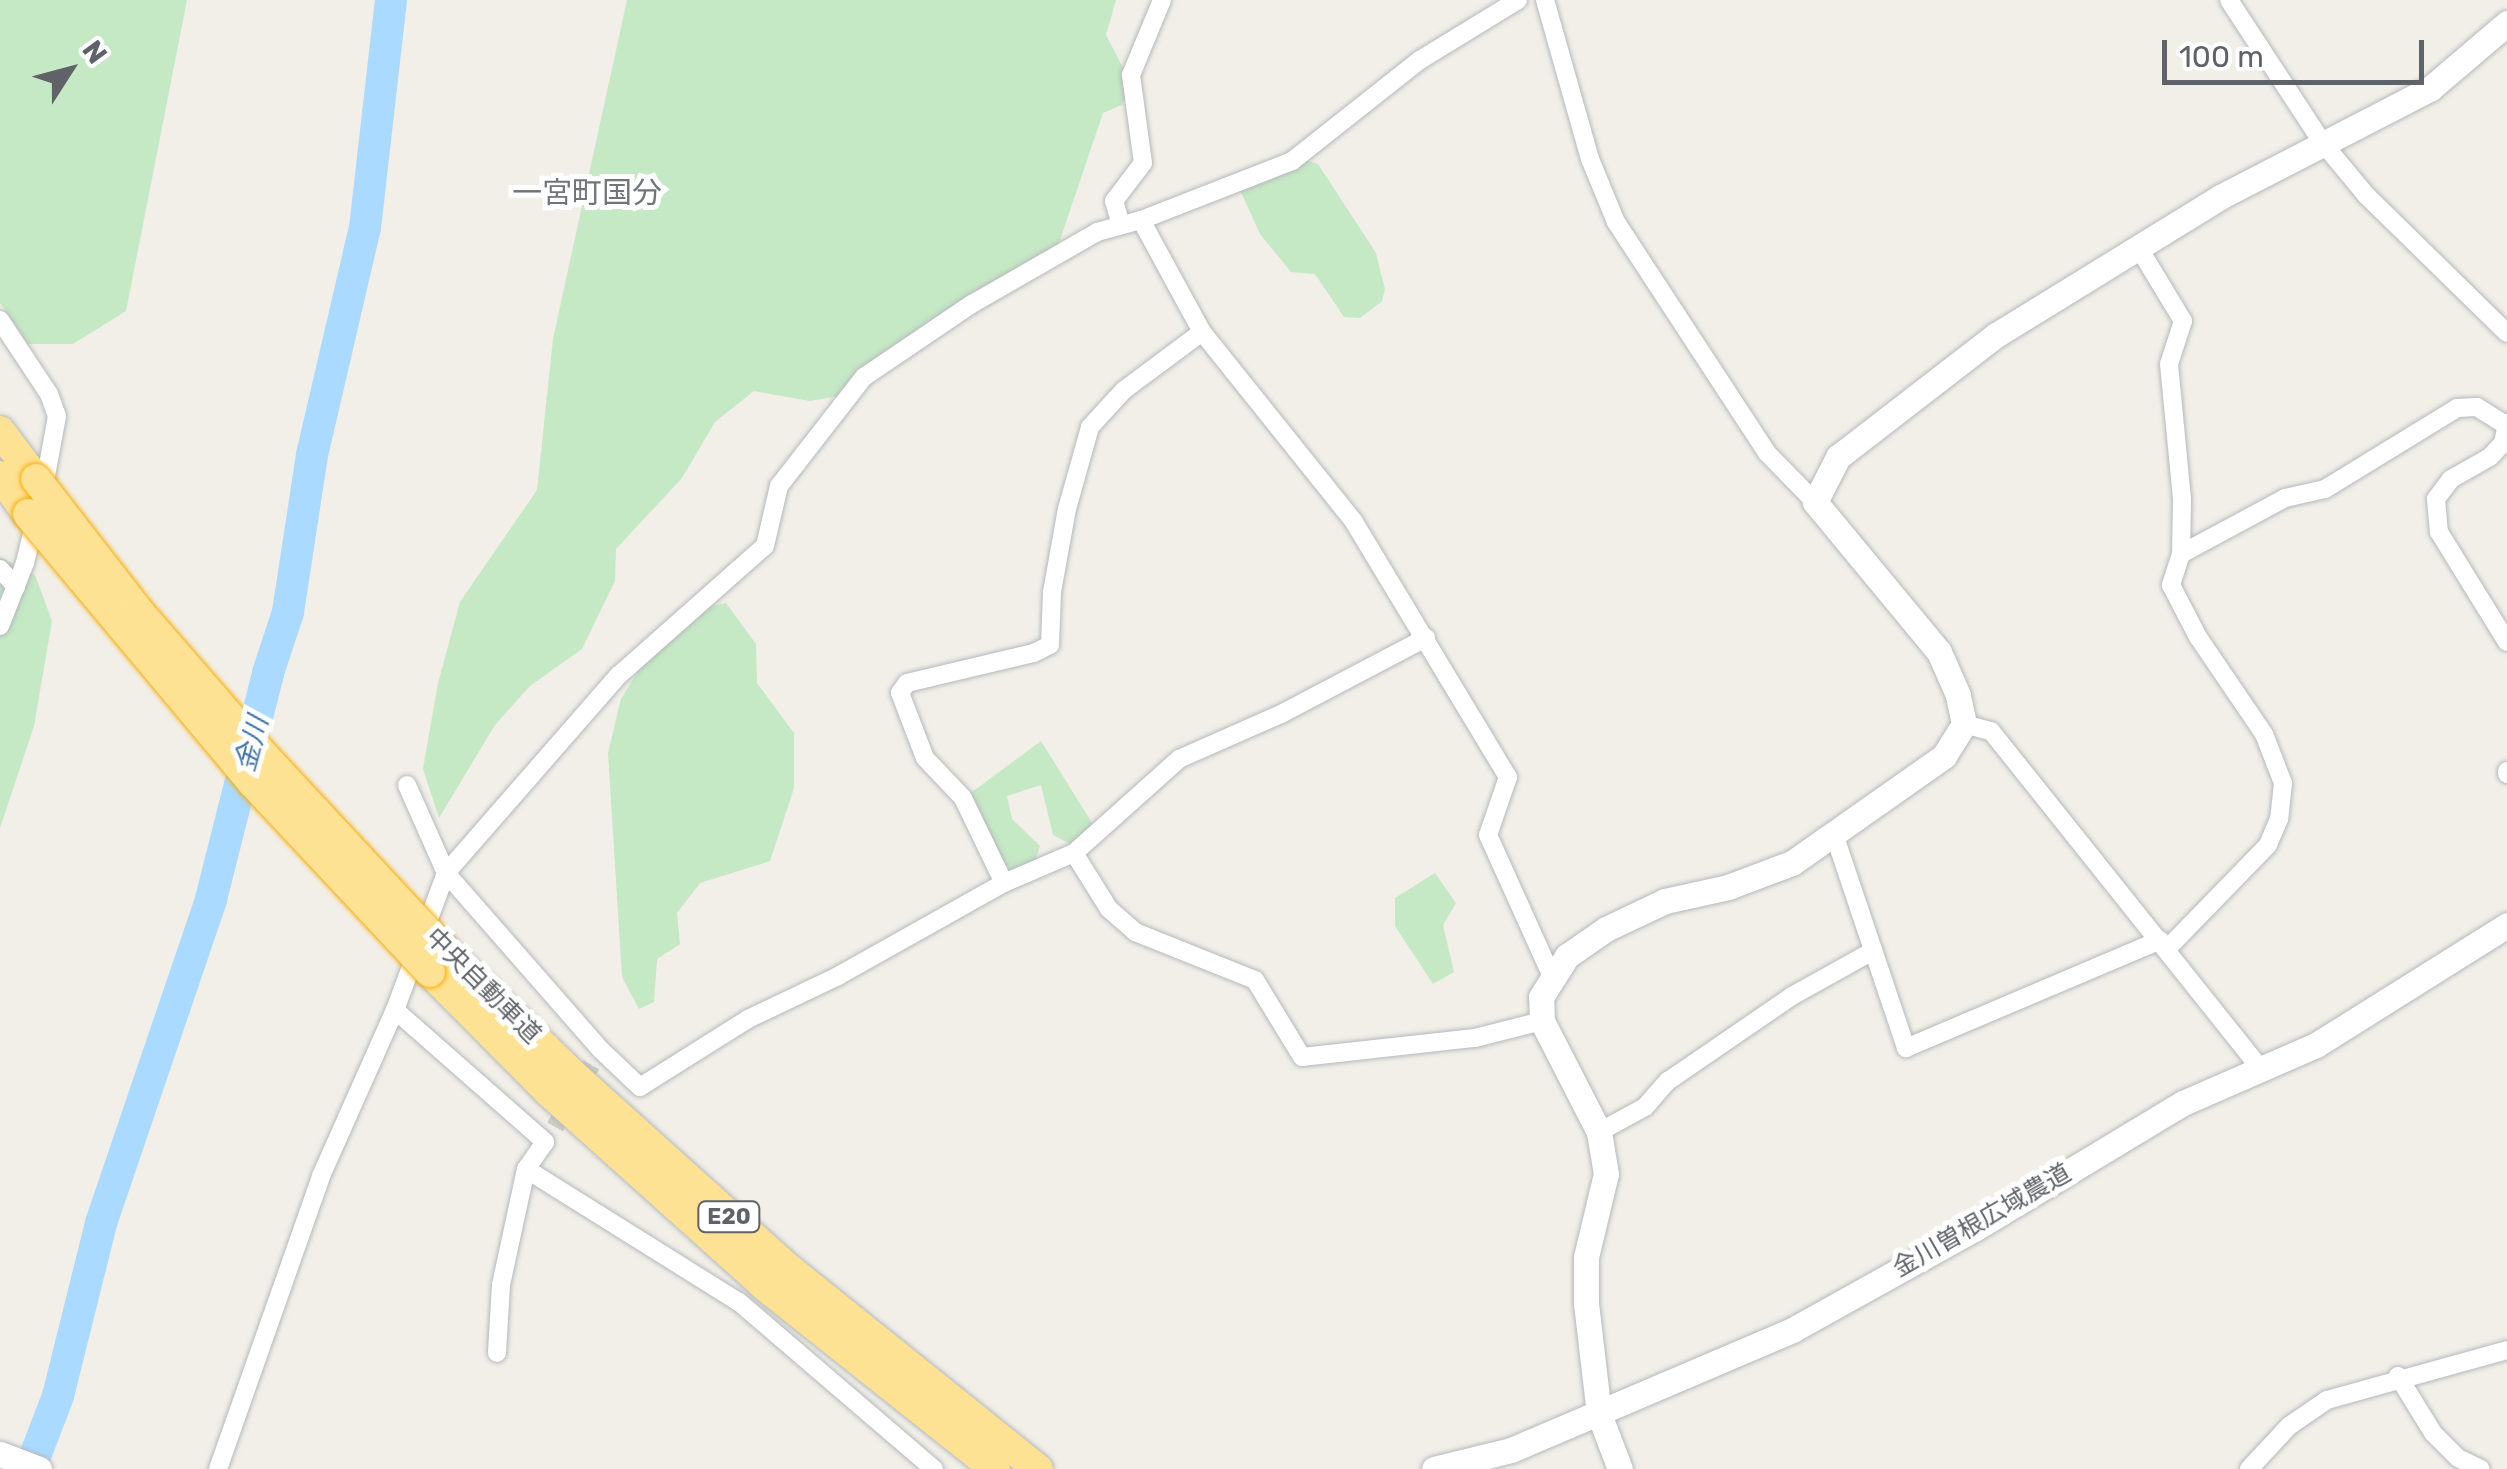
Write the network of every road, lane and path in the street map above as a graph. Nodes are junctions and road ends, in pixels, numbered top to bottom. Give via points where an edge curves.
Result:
1 (1162, 0) edge
2 (1518, 0) edge
3 (1545, 0) edge
4 (2229, 0) edge
5 (2507, 22) edge
6 (2322, 142) junction
7 (1142, 220) junction
8 (1121, 225) junction
9 (2140, 250) junction
10 (0, 320) edge
11 (1202, 332) junction
12 (2507, 333) edge
13 (0, 411) edge
14 (2506, 424) edge
15 (0, 431) edge
16 (19, 473) edge
17 (1815, 502) junction
18 (16, 514) edge
19 (2181, 554) junction
20 (0, 569) edge
21 (16, 588) junction
22 (0, 626) edge
23 (1426, 638) junction
24 (2507, 642) edge
25 (1964, 724) junction
26 (407, 785) dead end
27 (1834, 834) junction
28 (1074, 853) junction
29 (446, 873) junction
30 (1004, 883) junction
31 (2507, 924) edge
32 (2163, 944) junction
33 (1873, 952) junction
34 (434, 958) junction
35 (1552, 978) junction
36 (395, 1010) junction
37 (1542, 1021) junction
38 (2260, 1068) junction
39 (1599, 1132) junction
40 (526, 1169) junction
41 (2507, 1350) edge
42 (497, 1353) dead end
43 (2398, 1376) junction
44 (1599, 1414) junction
45 (0, 1454) edge
46 (40, 1469) edge
47 (218, 1469) edge
48 (934, 1469) edge
49 (995, 1469) edge
50 (1038, 1469) edge
51 (1434, 1469) edge
52 (1620, 1469) edge
53 (2250, 1469) edge
54 (2481, 1469) edge

1 - 8 street via 1132,75 1143,162 1114,201
2 - 7 street via 1420,60 1292,161
3 - 17 street via 1590,160 1616,222 1768,453
4 - 6 street
5 - 6 street via 2431,88
6 - 9 street
6 - 12 street via 2366,195
7 - 8 street
7 - 11 street
8 - 29 street via 1097,232 972,304 864,378 779,486 765,546 619,675
9 - 17 street via 1996,334 1838,457
9 - 19 street via 2183,321 2168,364 2182,470
10 - 21 street via 50,394 57,416
11 - 23 street via 1354,522
11 - 30 street via 1124,390 1090,426 1066,509 1050,645 907,683 900,692 925,758 963,798
13 - 16 highway via 19,437
14 - 19 street via 2477,407 2457,408 2325,489 2285,498
14 - 24 street via 2490,457 2451,479 2436,500 2439,532
15 - 16 highway, 中央自動車道 / E20
16 - 18 highway, 中央自動車道 / E20
16 - 34 highway, 中央自動車道 / E20, bridge
17 - 25 street via 1938,652
18 - 34 highway, 中央自動車道 / E20, bridge via 53,559 67,560 265,797
19 - 32 street via 2171,585 2264,734 2282,784 2268,845
20 - 21 street
21 - 22 street
23 - 28 street via 1179,758
23 - 35 street via 1508,777 1488,835
25 - 27 street via 1944,756
25 - 32 street via 1991,731
26 - 29 street
27 - 33 street
27 - 35 street via 1792,863 1665,900 1606,929 1567,956
28 - 30 street
28 - 37 street via 1109,910 1135,932 1254,980 1302,1057 1476,1038
29 - 30 street via 596,1057 640,1087 748,1019
29 - 36 street
31 - 38 street, 金川曽根広域農道 via 2316,1045
32 - 33 street via 1906,1048
32 - 38 street
33 - 39 street via 1792,996 1684,1069 1645,1107
34 - 49 highway, 中央自動車道 / E20 via 548,1091 764,1286
34 - 50 highway, 中央自動車道 / E20 via 784,1265
35 - 37 street via 1541,996
36 - 40 street via 550,1135
36 - 47 street via 321,1176
37 - 39 street
38 - 44 street, 金川曽根広域農道 via 2183,1103 1794,1329
39 - 44 street via 1606,1174 1586,1257
40 - 42 street via 501,1285
40 - 48 street via 739,1302
41 - 43 street
43 - 53 street via 2327,1400 2289,1426
43 - 54 street via 2434,1433 2458,1458
44 - 51 street, 金川曽根広域農道 via 1512,1450
44 - 52 street
45 - 46 street

